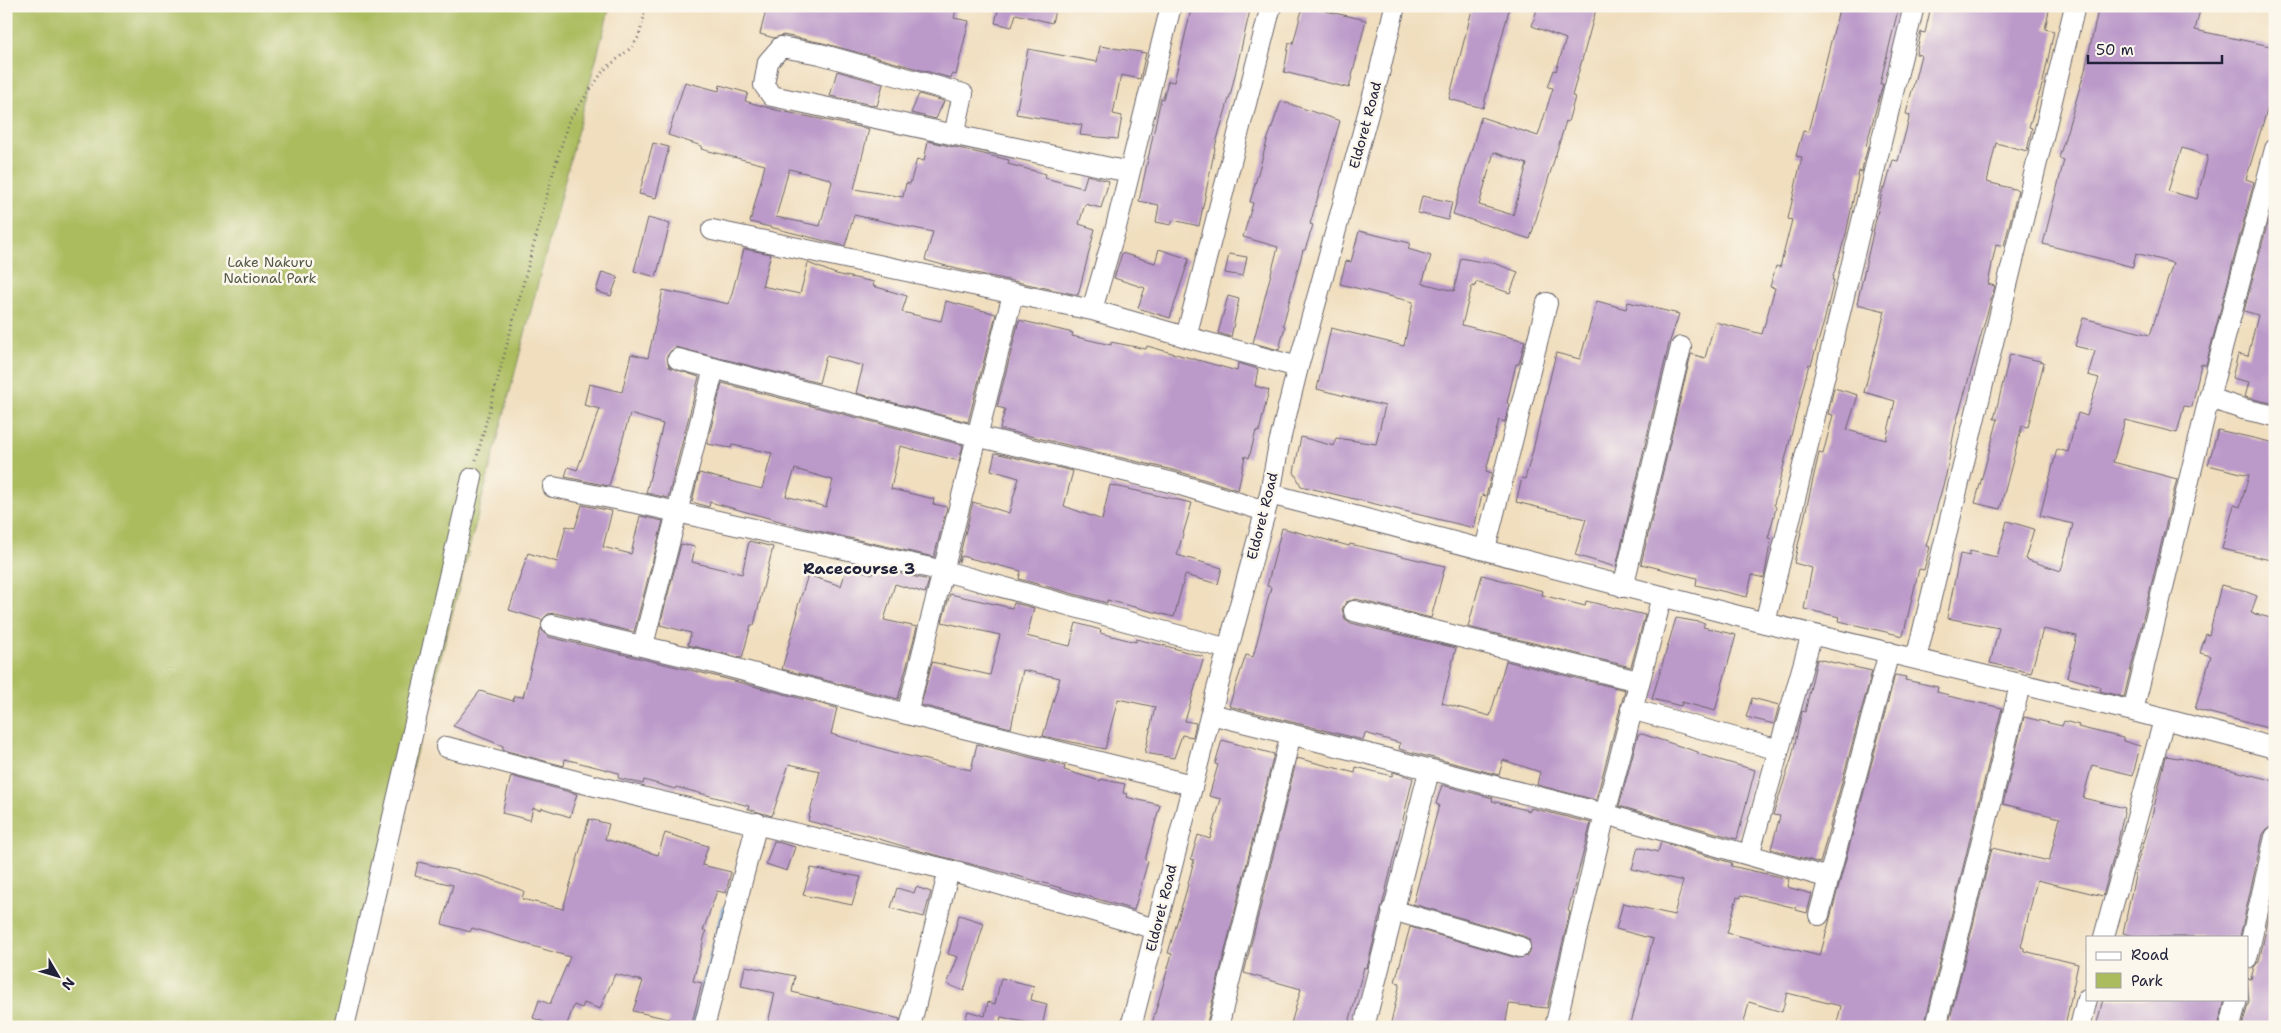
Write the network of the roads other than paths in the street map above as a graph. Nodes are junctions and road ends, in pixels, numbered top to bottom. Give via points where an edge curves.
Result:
1 (1171, 6) edge
2 (1270, 6) edge
3 (1395, 6) edge
4 (1914, 6) edge
5 (2075, 6) edge
6 (954, 135) junction
7 (2275, 149) edge
8 (1129, 172) junction
9 (712, 230) dead end
10 (1012, 294) junction
11 (1547, 303) dead end
12 (1092, 310) junction
13 (1186, 337) junction
14 (1681, 347) dead end
15 (678, 359) dead end
16 (1298, 367) junction
17 (714, 368) junction
18 (2209, 398) junction
19 (2275, 416) edge
20 (976, 436) junction
21 (472, 478) road end
22 (553, 487) dead end
23 (1268, 502) junction
24 (676, 513) junction
25 (1485, 549) junction
26 (944, 571) junction
27 (1623, 587) junction
28 (1662, 596) junction
29 (1354, 611) dead end
30 (1765, 623) junction
31 (552, 625) dead end
32 (1812, 634) junction
33 (643, 646) junction
34 (1228, 649) junction
35 (1889, 652) junction
36 (1916, 659) junction
37 (1638, 681) junction
38 (2020, 685) junction
39 (1631, 709) junction
40 (2133, 711) junction
41 (907, 714) junction
42 (1211, 714) junction
43 (2164, 720) junction
44 (1290, 734) junction
45 (446, 747) dead end
46 (2275, 748) edge
47 (1779, 750) junction
48 (1429, 771) junction
49 (1192, 785) junction
50 (1605, 814) junction
51 (757, 823) junction
52 (2275, 837) edge
53 (1749, 855) junction
54 (949, 870) junction
55 (1829, 878) junction
56 (1392, 910) junction
57 (1819, 915) dead end
58 (1156, 929) junction
59 (2104, 936) edge
60 (1520, 946) dead end
61 (2248, 954) edge
62 (2087, 1000) edge
63 (2237, 1000) edge
64 (344, 1027) edge
65 (704, 1027) edge
66 (910, 1027) edge
67 (1130, 1027) edge
68 (1218, 1027) edge
69 (1364, 1027) edge
70 (1555, 1027) edge
71 (1936, 1027) edge
72 (2080, 1027) edge
73 (2230, 1027) edge

1 - 8 street
2 - 13 street
3 - 16 street, Eldoret Road
4 - 30 street
5 - 36 street
6 - 6 street via 772,96 764,85 768,62 781,47 864,65 963,94
6 - 8 street
7 - 18 street
8 - 12 street
9 - 10 street
10 - 12 street
10 - 20 street
11 - 25 street
12 - 13 street
13 - 16 street
14 - 27 street
15 - 17 street
16 - 23 street, Eldoret Road
17 - 20 street
17 - 24 street
18 - 19 street
18 - 40 street
20 - 23 street
20 - 26 street
21 - 64 street
22 - 24 street
23 - 25 street
23 - 34 street, Eldoret Road
24 - 26 street
24 - 33 street
25 - 27 street
26 - 34 street
26 - 41 street
27 - 28 street
28 - 30 street
28 - 37 street
29 - 37 street
30 - 32 street
31 - 33 street
32 - 35 street
32 - 47 street
33 - 41 street
34 - 42 street, Eldoret Road
35 - 36 street
35 - 55 street
36 - 38 street
37 - 39 street
38 - 40 street
38 - 71 street
39 - 47 street
39 - 50 street
40 - 43 street
41 - 49 street
42 - 44 street
42 - 49 street, Eldoret Road
43 - 46 street
43 - 59 street
44 - 48 street
44 - 68 street
45 - 51 street
47 - 53 street
48 - 50 street
48 - 56 street
49 - 58 street, Eldoret Road
50 - 53 street
50 - 70 street
51 - 54 street
51 - 65 street
52 - 61 street
53 - 55 street
54 - 58 street
54 - 66 street
55 - 57 street
56 - 60 street
56 - 69 street
58 - 67 street, Eldoret Road
62 - 72 street
63 - 73 street

